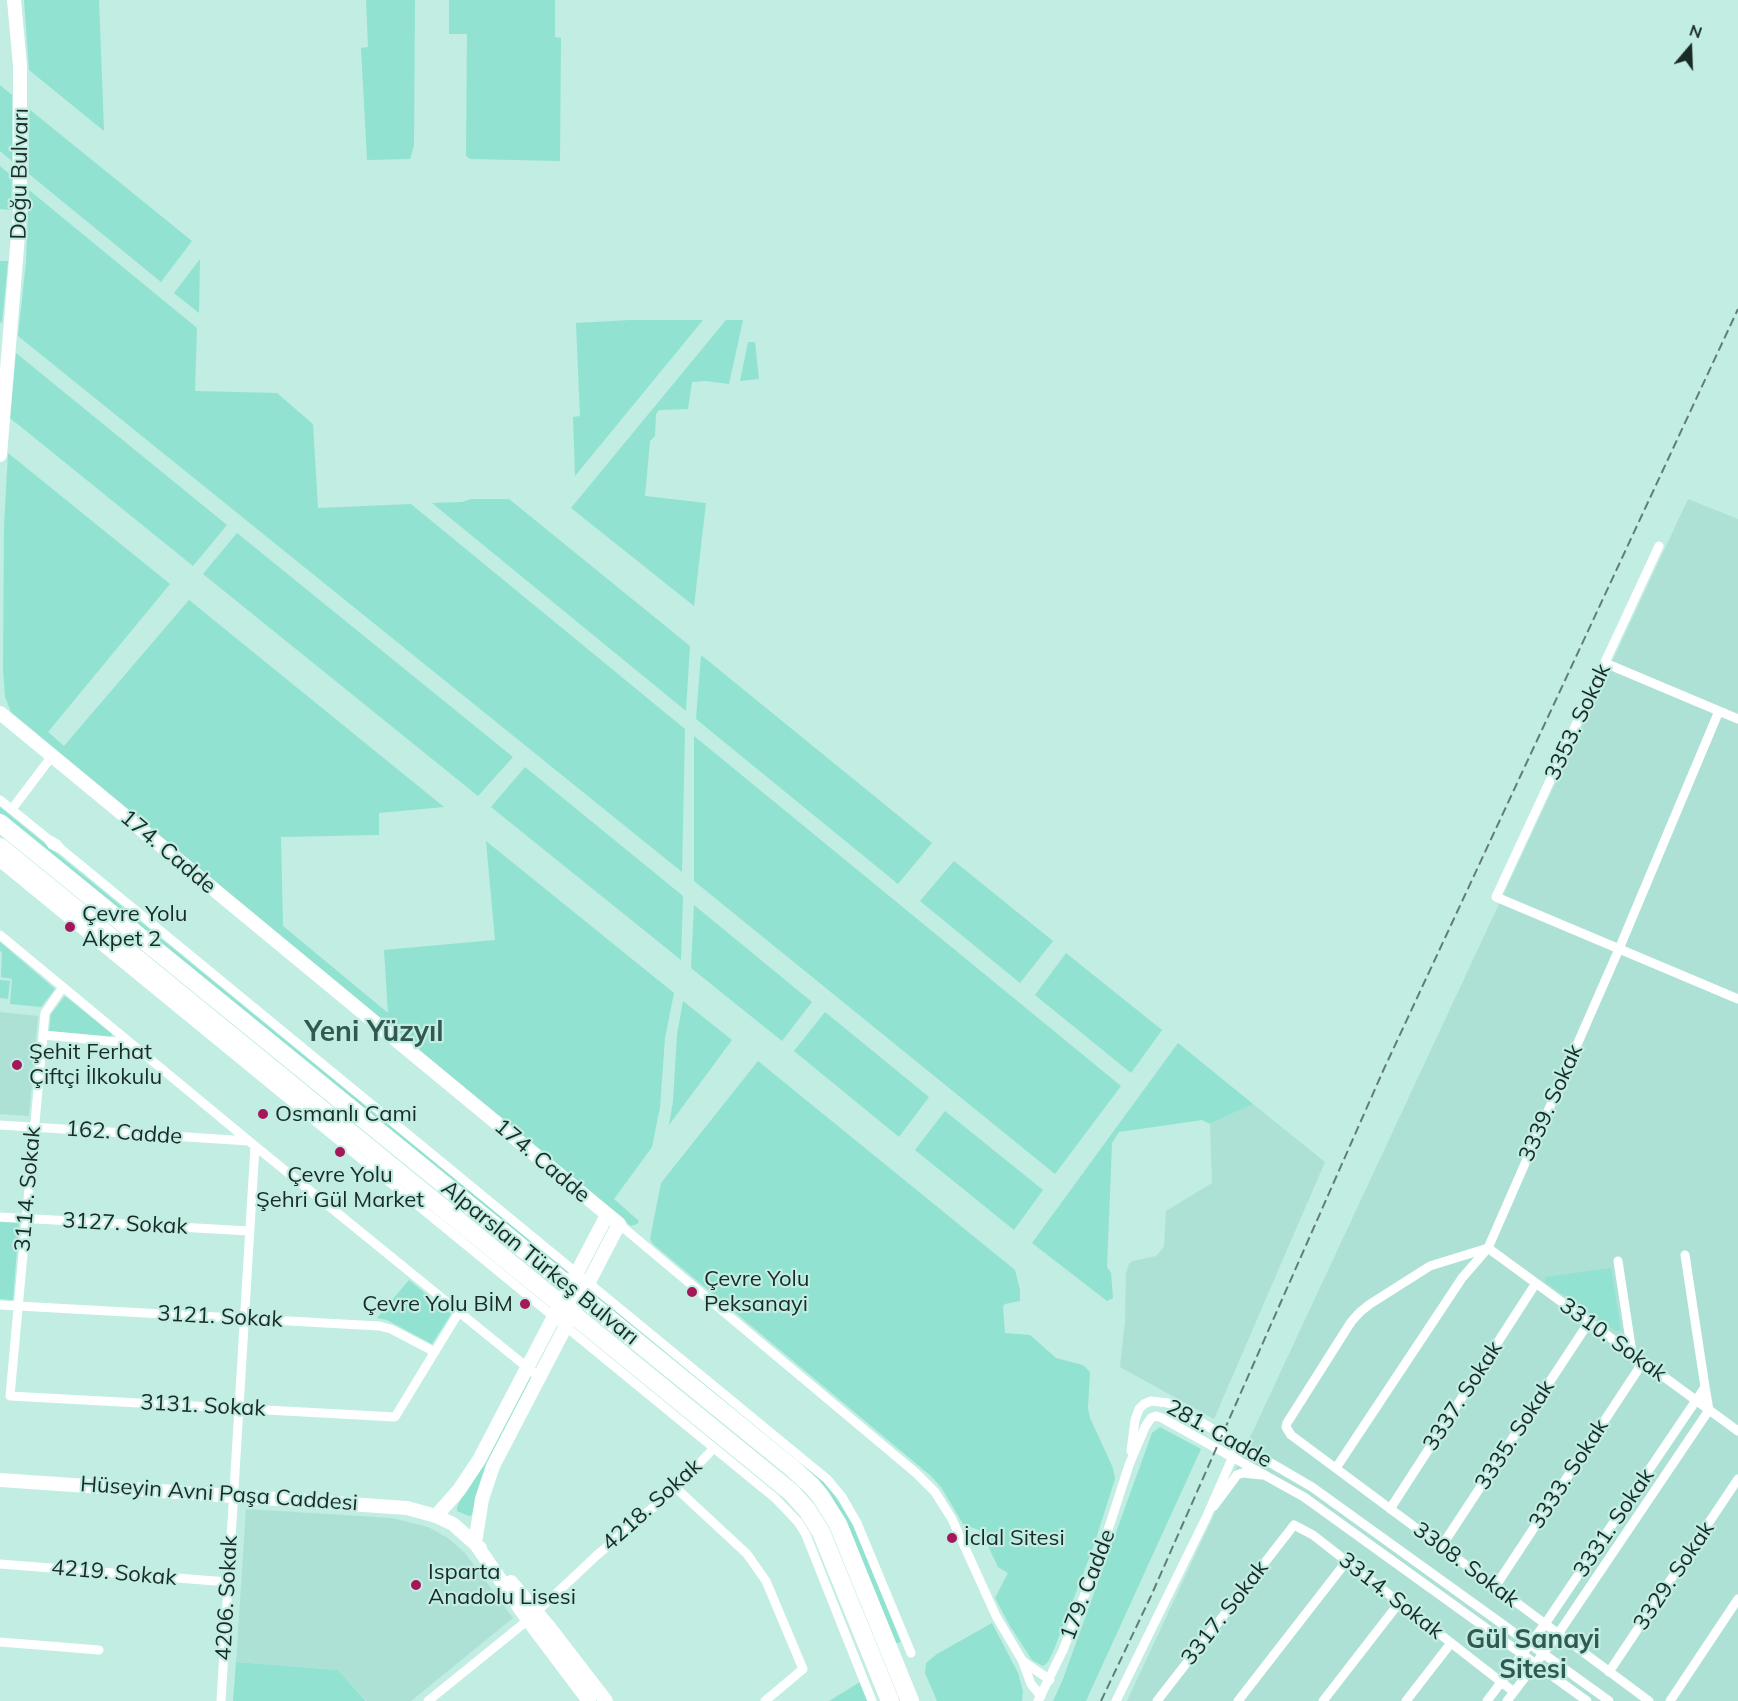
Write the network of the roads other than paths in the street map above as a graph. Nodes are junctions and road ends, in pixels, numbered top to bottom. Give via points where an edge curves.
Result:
1 (14, 0) edge
2 (0, 455) edge
3 (1659, 546) dead end
4 (1605, 663) junction
5 (1719, 711) junction
6 (0, 713) edge
7 (1738, 719) edge
8 (52, 756) junction
9 (0, 800) edge
10 (6, 816) edge
11 (0, 847) edge
12 (0, 862) edge
13 (0, 935) edge
14 (1619, 949) junction
15 (63, 987) junction
16 (1738, 999) edge
17 (43, 1035) junction
18 (130, 1043) junction
19 (0, 1125) edge
20 (33, 1127) junction
21 (252, 1144) junction
22 (608, 1215) junction
23 (0, 1217) edge
24 (25, 1218) junction
25 (619, 1224) junction
26 (250, 1231) junction
27 (1488, 1248) junction
28 (1685, 1255) dead end
29 (1618, 1261) dead end
30 (1536, 1283) junction
31 (579, 1284) junction
32 (0, 1305) edge
33 (18, 1306) junction
34 (459, 1312) junction
35 (563, 1315) junction
36 (244, 1318) junction
37 (1589, 1322) junction
38 (435, 1352) junction
39 (1632, 1353) junction
40 (1643, 1362) junction
41 (528, 1368) junction
42 (539, 1377) junction
43 (1705, 1387) junction
44 (10, 1396) joint
45 (1696, 1400) junction
46 (239, 1408) junction
47 (1709, 1410) junction
48 (1738, 1431) edge
49 (1238, 1443) junction
50 (714, 1448) junction
51 (1232, 1457) junction
52 (1129, 1465) junction
53 (1336, 1468) junction
54 (1268, 1475) junction
55 (1738, 1479) edge
56 (0, 1480) edge
57 (675, 1488) junction
58 (233, 1495) junction
59 (1390, 1509) junction
60 (436, 1516) junction
61 (1206, 1518) junction
62 (1294, 1525) joint
63 (475, 1543) junction
64 (1442, 1547) junction
65 (1346, 1562) junction
66 (0, 1564) edge
67 (228, 1582) junction
68 (1496, 1587) junction
69 (1738, 1599) edge
70 (1400, 1603) junction
71 (532, 1615) junction
72 (1545, 1624) junction
73 (1558, 1634) junction
74 (0, 1642) edge
75 (1451, 1643) junction
76 (1530, 1644) junction
77 (99, 1650) dead end
78 (911, 1653) dead end
79 (1543, 1653) junction
80 (1523, 1654) junction
81 (1022, 1660) junction
82 (1536, 1664) junction
83 (1609, 1672) junction
84 (1050, 1680) junction
85 (1502, 1682) junction
86 (1514, 1692) junction
87 (1039, 1698) edge
88 (221, 1701) edge
89 (428, 1701) edge
90 (588, 1701) edge
91 (606, 1701) edge
92 (765, 1701) edge
93 (872, 1701) edge
94 (890, 1701) edge
95 (910, 1701) edge
96 (1116, 1701) edge
97 (1157, 1701) edge
98 (1238, 1701) edge
99 (1323, 1701) edge
100 (1406, 1701) edge
101 (1487, 1701) edge
102 (1507, 1701) edge
103 (1587, 1701) edge
104 (1609, 1701) edge
105 (1648, 1701) edge
106 (1670, 1701) edge

1 - 2 street, Doğu Bulvarı via 20,66 19,244
3 - 4 street, 3353. Sokak
4 - 5 street
4 - 14 street, 3353. Sokak via 1496,897
5 - 7 street
5 - 14 street, 3339. Sokak
6 - 8 street, 174. Cadde
8 - 10 street
8 - 22 street, 174. Cadde
9 - 10 street
10 - 31 highway, Alparslan Türkeş Bulvarı
10 - 31 street via 54,842
11 - 35 highway, Alparslan Türkeş Bulvarı
12 - 35 street
13 - 15 street
14 - 16 street
14 - 27 street, 3339. Sokak
15 - 17 street, 3114. Sokak via 45,1012
15 - 18 street
17 - 18 street
17 - 20 street, 3114. Sokak
18 - 21 street
19 - 20 street, 162. Cadde
20 - 21 street, 162. Cadde
20 - 24 street, 3114. Sokak
21 - 26 street, 4206. Sokak
21 - 34 street
22 - 25 street, 174. Cadde
22 - 31 street
23 - 24 street, 3127. Sokak
24 - 26 street, 3127. Sokak
24 - 33 street, 3114. Sokak
25 - 31 street
25 - 81 street, 174. Cadde via 927,1483 952,1519 996,1616
26 - 36 street, 4206. Sokak
27 - 30 street, 3310. Sokak
27 - 53 street, 3339. Sokak via 1462,1278
27 - 53 street, 3308. Sokak via 1430,1266 1370,1304 1351,1323 1286,1427 1291,1435
28 - 43 street
29 - 39 street
30 - 37 street, 3310. Sokak
30 - 59 street, 3337. Sokak
31 - 35 street
31 - 78 street via 834,1486 857,1523
31 - 95 highway, Alparslan Türkeş Bulvarı via 821,1497 838,1524
32 - 33 street, 3121. Sokak
33 - 36 street, 3121. Sokak
33 - 44 street, 3114. Sokak
34 - 38 street
34 - 41 street
35 - 41 street
35 - 42 street
35 - 50 street
35 - 94 highway, Alparslan Türkeş Bulvarı via 780,1483 804,1506 821,1532
36 - 38 street, 3121. Sokak via 379,1326
36 - 46 street, 4206. Sokak
37 - 39 street, 3310. Sokak
37 - 64 street, 3335. Sokak
38 - 46 street, 3131. Sokak via 395,1417
39 - 40 street, 3310. Sokak
40 - 45 street, 3310. Sokak
40 - 68 street, 3333. Sokak
41 - 42 street
41 - 60 street via 479,1460
42 - 63 street via 488,1479
43 - 45 street, 3331. Sokak
43 - 47 street
44 - 46 street, 3131. Sokak
45 - 47 street, 3310. Sokak
45 - 72 street, 3331. Sokak
46 - 58 street, 4206. Sokak
47 - 48 street, 3310. Sokak
47 - 73 street, 3331. Sokak
49 - 51 street
49 - 52 street, 281. Cadde via 1168,1403 1151,1401 1141,1406 1137,1414
49 - 76 street, 281. Cadde via 1312,1486
50 - 57 street, 4218. Sokak
50 - 93 street via 775,1498 802,1529
51 - 52 street, 281. Cadde via 1156,1416 1145,1427
51 - 54 street, 281. Cadde
51 - 61 street
52 - 84 street, 179. Cadde via 1098,1561
53 - 59 street, 3308. Sokak
54 - 61 street via 1237,1475
54 - 80 street, 281. Cadde via 1325,1511
55 - 83 street, 3329. Sokak
56 - 58 street, Hüseyin Avni Paşa Caddesi
57 - 71 street, 4218. Sokak
57 - 92 street via 747,1554 766,1581 803,1669
58 - 60 street, Hüseyin Avni Paşa Caddesi via 381,1504
58 - 67 street, 4206. Sokak
59 - 64 street, 3308. Sokak
60 - 63 street, Hüseyin Avni Paşa Caddesi via 453,1524
61 - 96 street
62 - 65 street, 3314. Sokak
62 - 97 street, 3317. Sokak
63 - 71 street, Hüseyin Avni Paşa Caddesi
64 - 68 street, 3308. Sokak
65 - 70 street, 3314. Sokak
65 - 98 street
66 - 67 street, 4219. Sokak
67 - 88 street, 4206. Sokak
68 - 72 street, 3308. Sokak
69 - 106 street
70 - 75 street, 3314. Sokak
70 - 99 street
71 - 89 street, 4218. Sokak
71 - 90 street
71 - 91 street
72 - 73 street, 3308. Sokak
72 - 76 street, 3331. Sokak
73 - 79 street, 3331. Sokak
73 - 83 street, 3308. Sokak
74 - 77 street
75 - 85 street, 3314. Sokak
75 - 100 street
76 - 79 street, 281. Cadde
76 - 80 street, 3331. Sokak
79 - 82 street, 3331. Sokak
79 - 104 street, 281. Cadde
80 - 82 street, 281. Cadde
80 - 85 street, 3331. Sokak
81 - 84 street
81 - 87 street, 174. Cadde
82 - 86 street, 3331. Sokak
82 - 103 street, 281. Cadde
83 - 105 street, 3308. Sokak
84 - 87 street, 179. Cadde
85 - 86 street, 3314. Sokak
85 - 101 street, 3331. Sokak
86 - 102 street, 3331. Sokak

